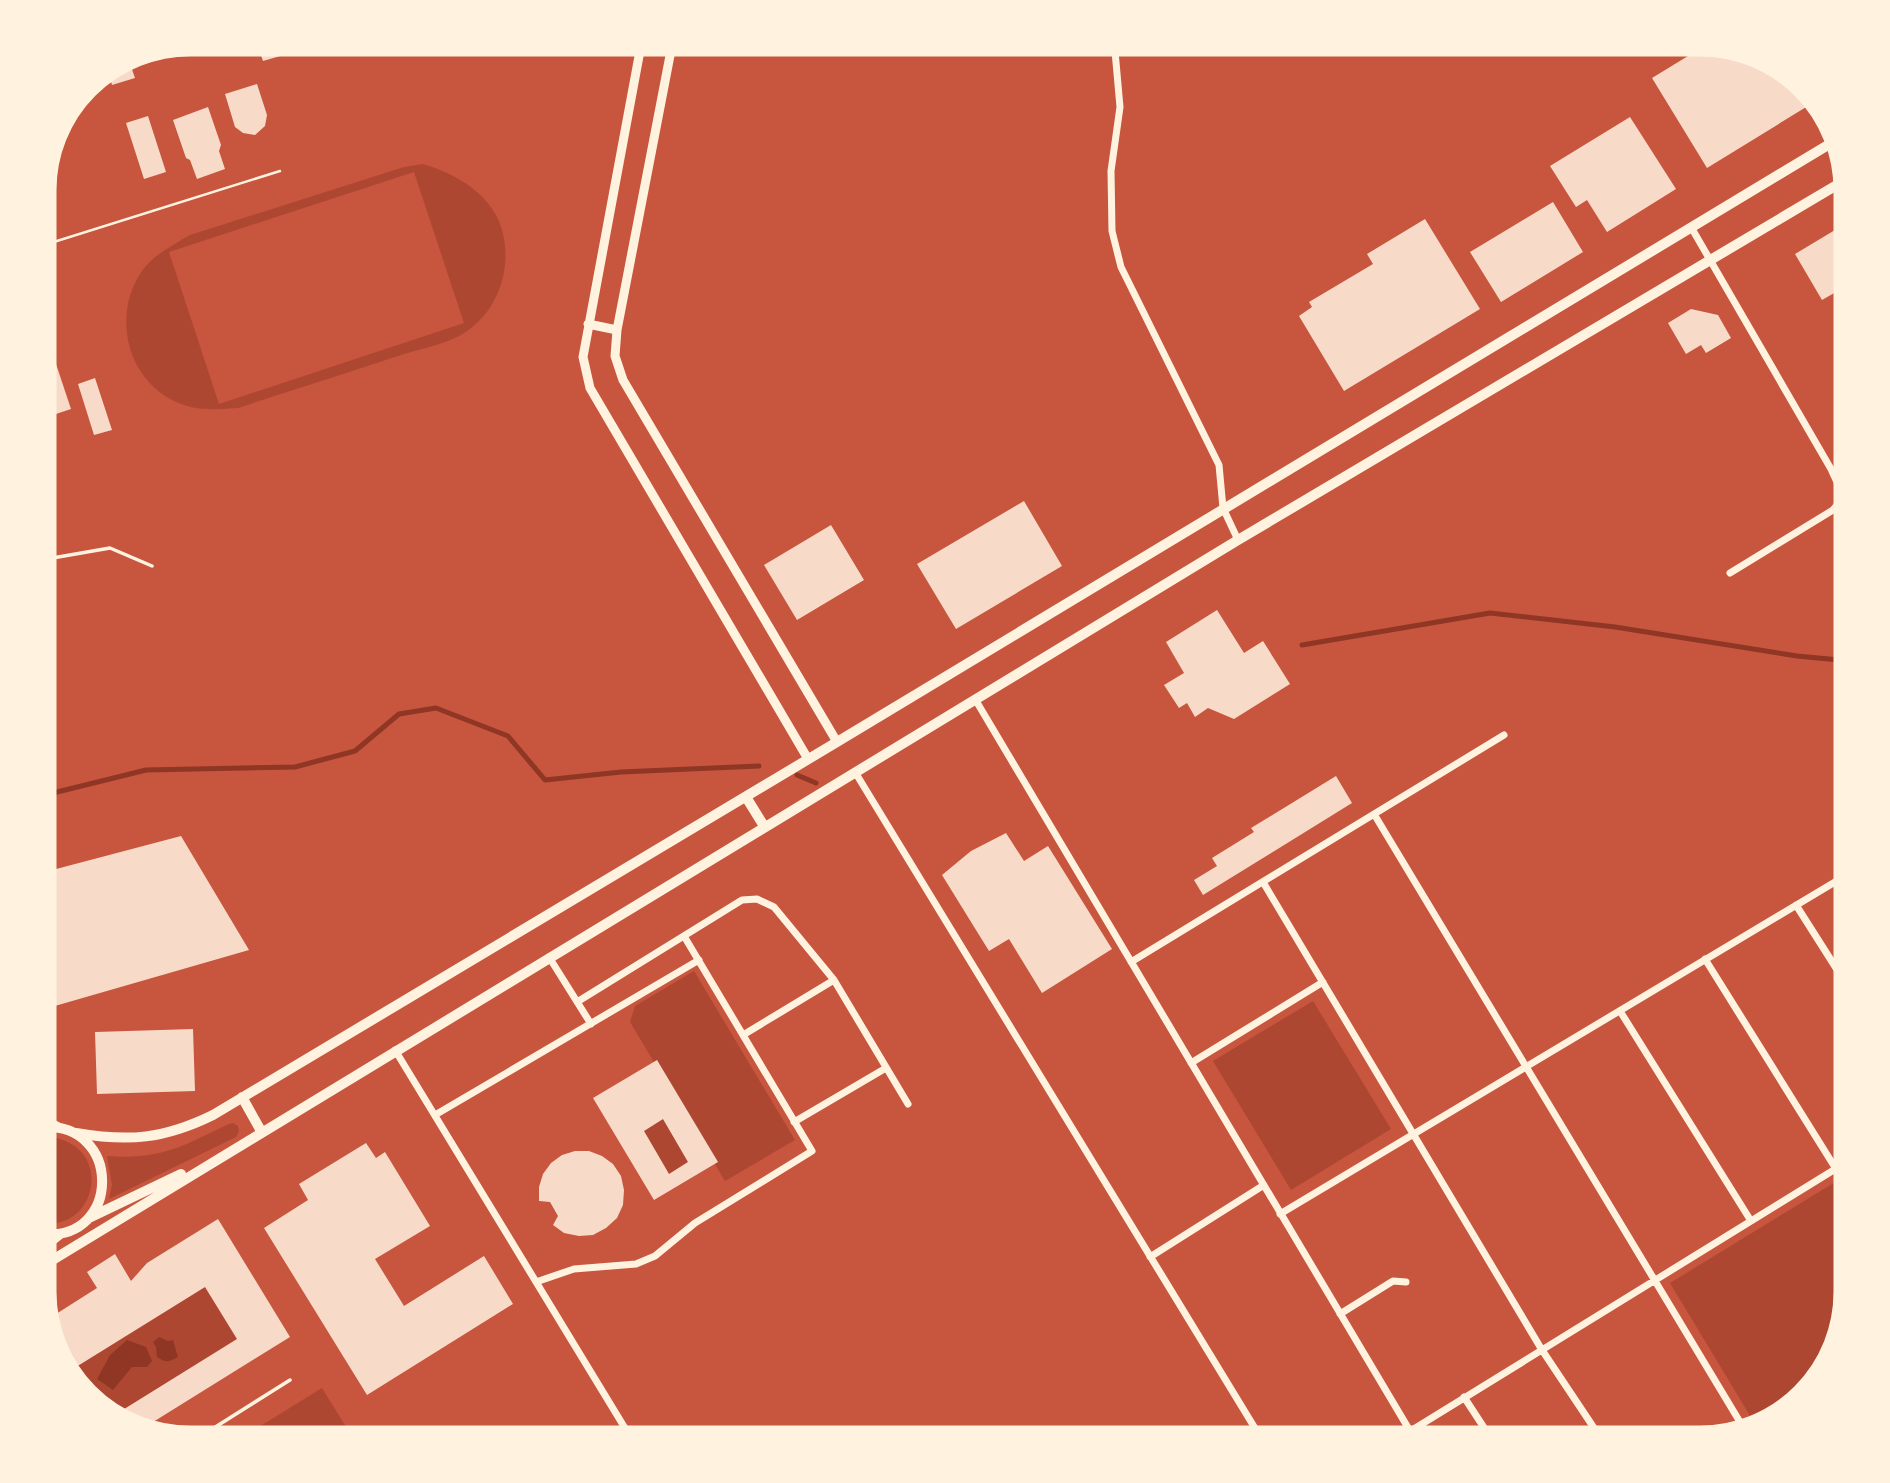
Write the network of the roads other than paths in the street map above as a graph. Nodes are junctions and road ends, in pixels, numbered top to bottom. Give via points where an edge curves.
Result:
1 (640, 52) edge
2 (671, 52) edge
3 (1115, 52) edge
4 (1829, 144) edge
5 (1837, 184) edge
6 (1691, 227) junction
7 (1712, 260) junction
8 (588, 324) junction
9 (617, 330) junction
10 (1838, 485) edge
11 (1838, 505) edge
12 (1223, 508) junction
13 (1238, 540) junction
14 (53, 558) edge
15 (152, 566) dead end
16 (1730, 573) dead end
17 (975, 699) junction
18 (1504, 735) dead end
19 (837, 742) junction
20 (808, 759) junction
21 (855, 772) junction
22 (746, 797) junction
23 (1374, 814) junction
24 (764, 827) junction
25 (1838, 881) edge
26 (1263, 882) junction
27 (1797, 905) junction
28 (684, 936) junction
29 (549, 957) junction
30 (1705, 959) junction
31 (699, 960) junction
32 (1131, 962) junction
33 (1838, 971) edge
34 (834, 980) junction
35 (1323, 982) junction
36 (577, 1002) junction
37 (1620, 1011) junction
38 (591, 1024) junction
39 (743, 1035) junction
40 (395, 1050) junction
41 (1191, 1063) junction
42 (1526, 1066) junction
43 (886, 1068) junction
44 (242, 1097) junction
45 (908, 1104) dead end
46 (435, 1115) junction
47 (794, 1122) junction
48 (53, 1124) edge
49 (53, 1127) edge
50 (58, 1127) junction
51 (261, 1131) junction
52 (76, 1133) junction
53 (1414, 1134) junction
54 (234, 1148) junction
55 (1836, 1169) joint
56 (1264, 1185) junction
57 (1280, 1214) junction
58 (89, 1218) junction
59 (1751, 1221) junction
60 (53, 1234) edge
61 (60, 1234) junction
62 (53, 1240) edge
63 (1150, 1257) junction
64 (53, 1260) edge
65 (1655, 1280) junction
66 (536, 1282) junction
67 (1406, 1282) dead end
68 (1340, 1314) junction
69 (1542, 1350) junction
70 (290, 1380) dead end
71 (1464, 1398) junction
72 (1741, 1424) edge
73 (211, 1430) edge
74 (626, 1430) edge
75 (1256, 1430) edge
76 (1409, 1430) edge
77 (1412, 1430) edge
78 (1485, 1430) edge
79 (1595, 1430) edge

1 - 8 street
2 - 9 street
3 - 12 street via 1120,107 1111,171 1112,231 1121,267 1219,465
4 - 6 main road
5 - 7 main road
6 - 7 street
6 - 12 main road
7 - 10 street
7 - 13 main road
8 - 9 street
8 - 20 street via 583,357 590,388
9 - 19 street via 615,356 623,380
11 - 16 street
12 - 13 street
12 - 19 main road
13 - 17 main road
14 - 15 lane via 110,548
17 - 21 main road
17 - 32 street
18 - 23 street
19 - 20 main road
20 - 22 main road
21 - 24 main road
21 - 63 street
22 - 24 main road
22 - 44 main road
23 - 26 street
23 - 42 street
24 - 29 main road
25 - 27 street
26 - 32 street
26 - 35 street
27 - 30 street
27 - 33 street
28 - 31 street
28 - 34 street via 742,901 757,899 774,907
28 - 36 street
29 - 36 street
29 - 40 main road
30 - 37 street
30 - 55 street
31 - 38 street
31 - 39 street
32 - 41 street
34 - 39 street
34 - 43 street
35 - 41 street
35 - 53 street
36 - 38 street
37 - 42 street
37 - 59 street
38 - 46 street
39 - 47 street
40 - 46 street
40 - 51 main road
41 - 56 street
42 - 53 street
42 - 65 street
43 - 45 street
43 - 47 street
44 - 51 main road
44 - 52 main road via 188,1127 162,1135 107,1139
46 - 66 street
47 - 66 street via 812,1151 695,1223 655,1256 636,1264 574,1269
48 - 50 street
49 - 50 main road
50 - 52 main road
51 - 54 main road
52 - 58 main road via 98,1157 103,1173 103,1189
53 - 57 street
53 - 69 street
54 - 58 main road
54 - 64 main road
55 - 59 street
56 - 57 street
56 - 63 street
57 - 68 street
58 - 61 main road
59 - 65 street
60 - 61 main road
61 - 62 main road
63 - 75 street
65 - 69 street
65 - 72 street
66 - 74 street
67 - 68 street via 1393,1281
68 - 76 street
69 - 71 street
69 - 79 street
70 - 73 lane
71 - 77 street
71 - 78 street

